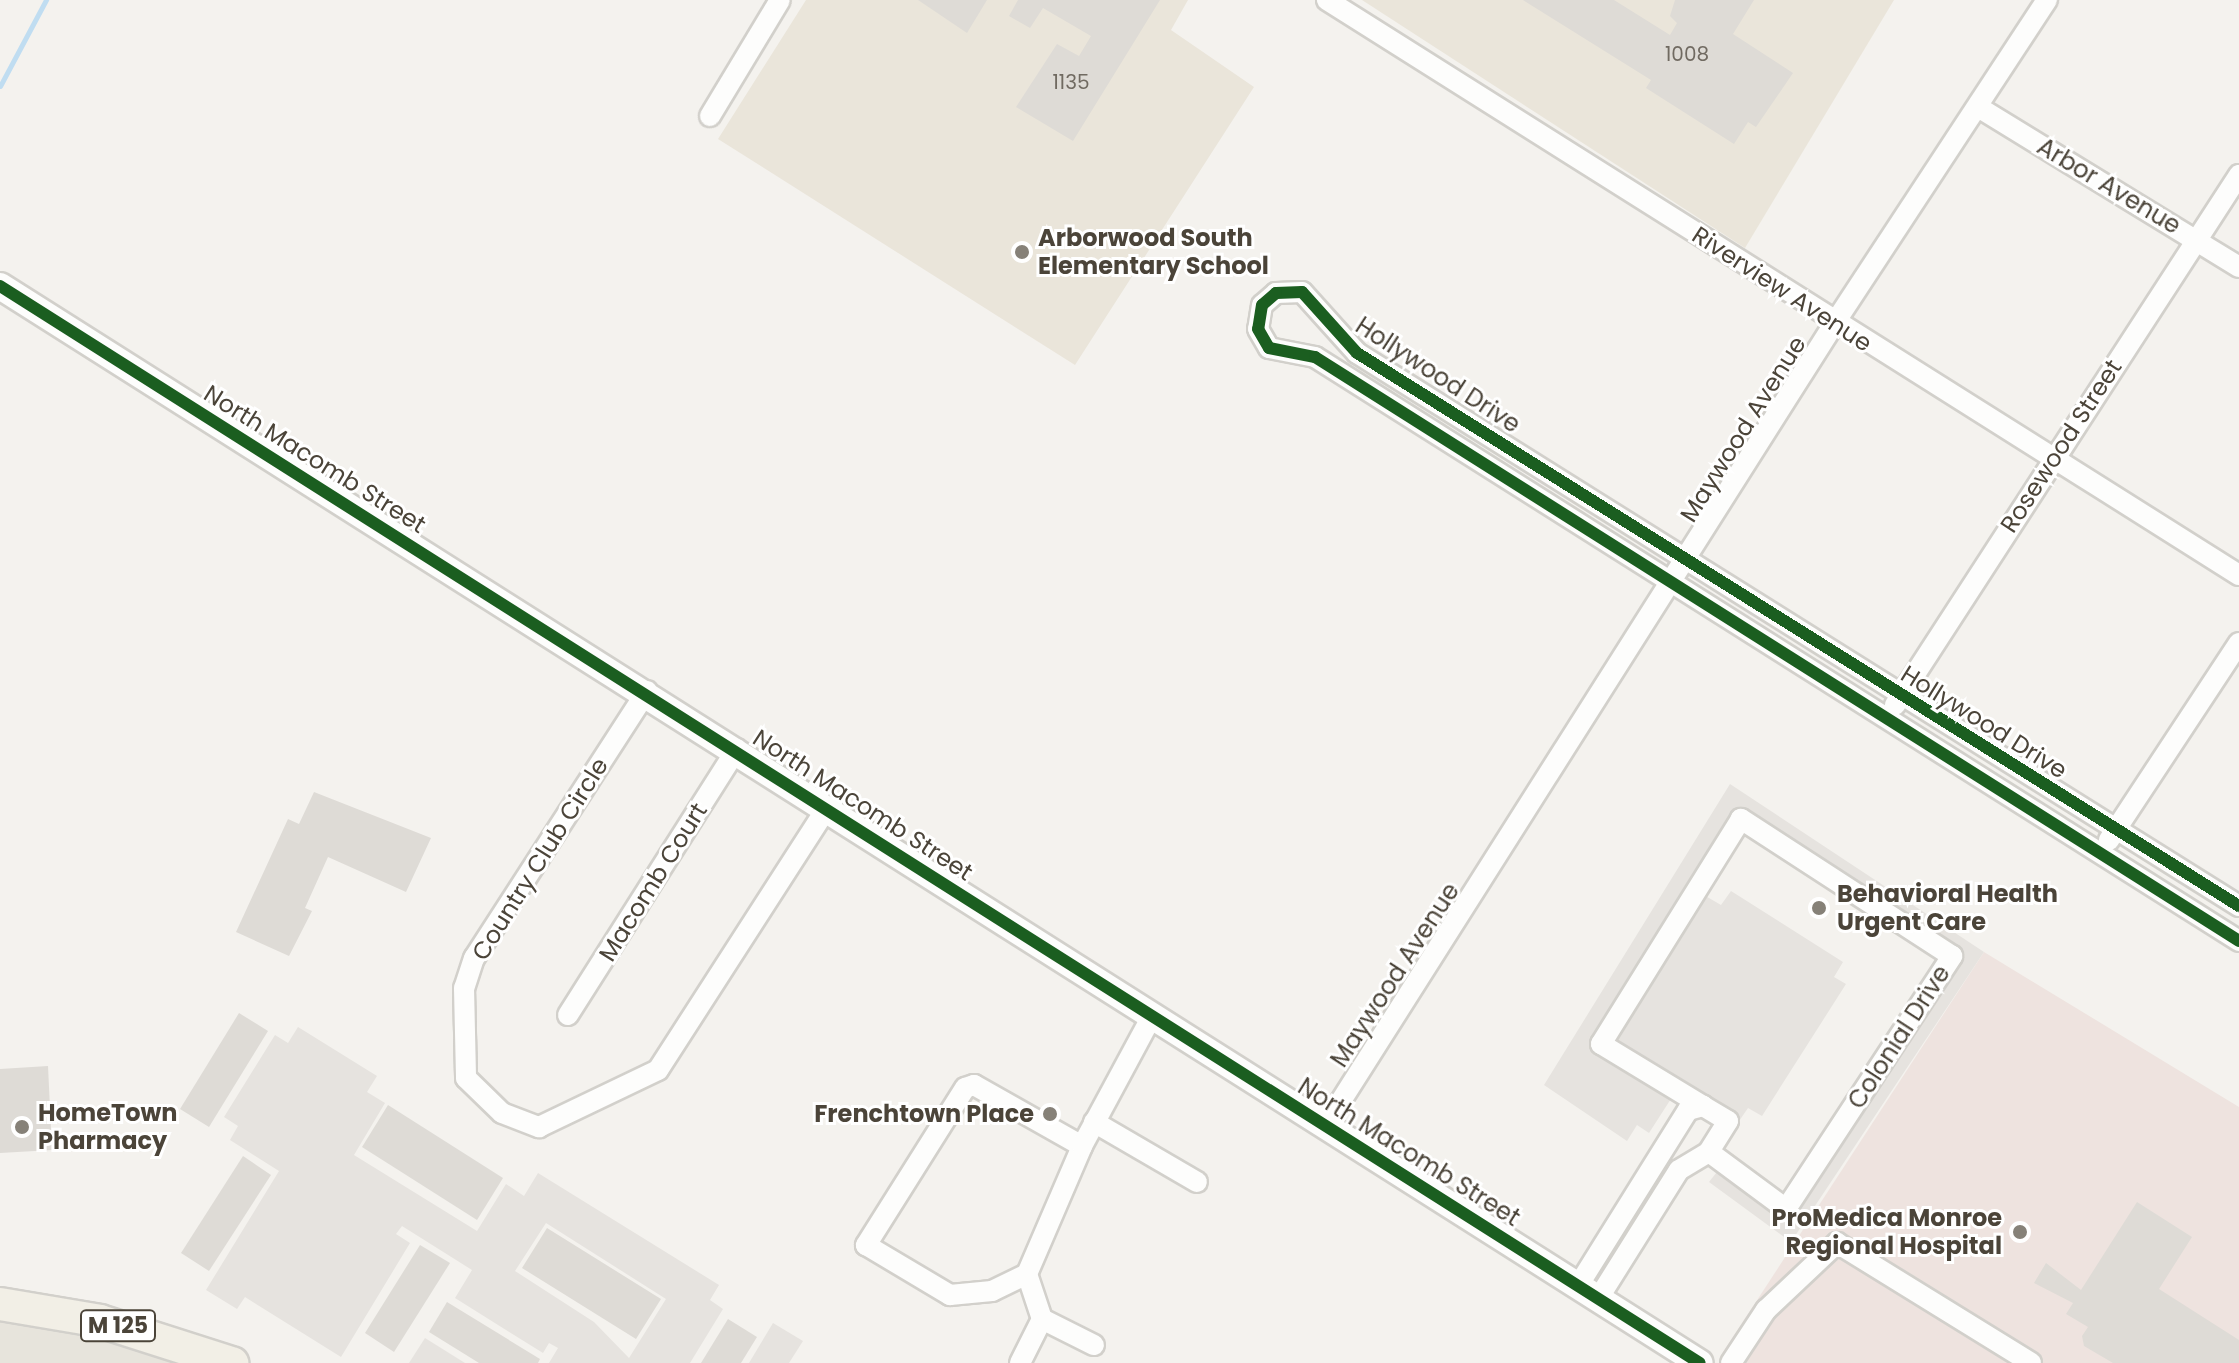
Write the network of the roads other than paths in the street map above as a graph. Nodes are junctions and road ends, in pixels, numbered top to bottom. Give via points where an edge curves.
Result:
1 (780, 0) edge
2 (1327, 0) edge
3 (2047, 0) edge
4 (1978, 107) junction
5 (710, 116) dead end
6 (2239, 175) edge
7 (2198, 240) junction
8 (2239, 267) edge
9 (0, 286) edge
10 (1834, 324) junction
11 (2052, 457) junction
12 (1687, 559) junction
13 (2239, 575) edge
14 (1673, 582) junction
15 (2239, 643) edge
16 (647, 691) junction
17 (1900, 697) junction
18 (1886, 718) junction
19 (737, 749) junction
20 (827, 808) junction
21 (2116, 830) junction
22 (2100, 854) junction
23 (2239, 906) edge
24 (2239, 941) edge
25 (1153, 1014) junction
26 (568, 1015) dead end
27 (1703, 1106) junction
28 (1094, 1122) junction
29 (1325, 1126) junction
30 (1082, 1146) junction
31 (1709, 1152) junction
32 (1197, 1182) dead end
33 (1027, 1274) junction
34 (1588, 1292) junction
35 (4, 1310) edge
36 (1042, 1319) junction
37 (1094, 1345) dead end
38 (232, 1363) edge
39 (1020, 1363) edge
40 (1700, 1363) edge
41 (1731, 1363) edge
42 (2031, 1363) edge

1 - 5 street
2 - 10 street, Riverview Avenue
3 - 4 street, Maywood Avenue
4 - 7 street, Arbor Avenue
4 - 10 street, Maywood Avenue
6 - 7 street, Rosewood Street
7 - 8 street, Arbor Avenue
7 - 11 street, Rosewood Street
9 - 16 street, North Macomb Street
10 - 11 street, Riverview Avenue
10 - 12 street, Maywood Avenue
11 - 13 street, Riverview Avenue
11 - 17 street, Rosewood Street
12 - 14 street, Maywood Avenue
12 - 14 street, Hollywood Drive via 1357,353 1302,292 1276,293 1262,305 1258,329 1269,348 1315,357
12 - 17 street, Hollywood Drive
14 - 18 street, Hollywood Drive
14 - 29 street, Maywood Avenue
15 - 21 street
16 - 19 street, North Macomb Street
16 - 20 street, Country Club Circle via 469,973 464,988 466,1078 502,1113 539,1127 658,1070
17 - 18 street, Rosewood Street
17 - 21 street, Hollywood Drive
18 - 22 street, Hollywood Drive
19 - 20 street, North Macomb Street
19 - 26 street, Macomb Court
20 - 25 street, North Macomb Street
21 - 22 street
21 - 23 street, Hollywood Drive
22 - 24 street, Hollywood Drive
25 - 28 street
25 - 29 street, North Macomb Street
27 - 31 street, Colonial Drive via 1728,1121
27 - 31 street, Colonial Drive via 1601,1044 1741,819 1952,956 1786,1209
27 - 34 street via 1688,1110
28 - 30 street
28 - 32 street
29 - 34 street, North Macomb Street
30 - 33 street
30 - 33 street via 974,1085 965,1088 866,1245 950,1295 992,1291
31 - 34 street, Colonial Drive via 1679,1170
33 - 36 street
34 - 40 street, North Macomb Street
35 - 38 main road, M 125 via 100,1321
36 - 37 street
36 - 39 street
41 - 42 street via 1766,1310 1837,1243

